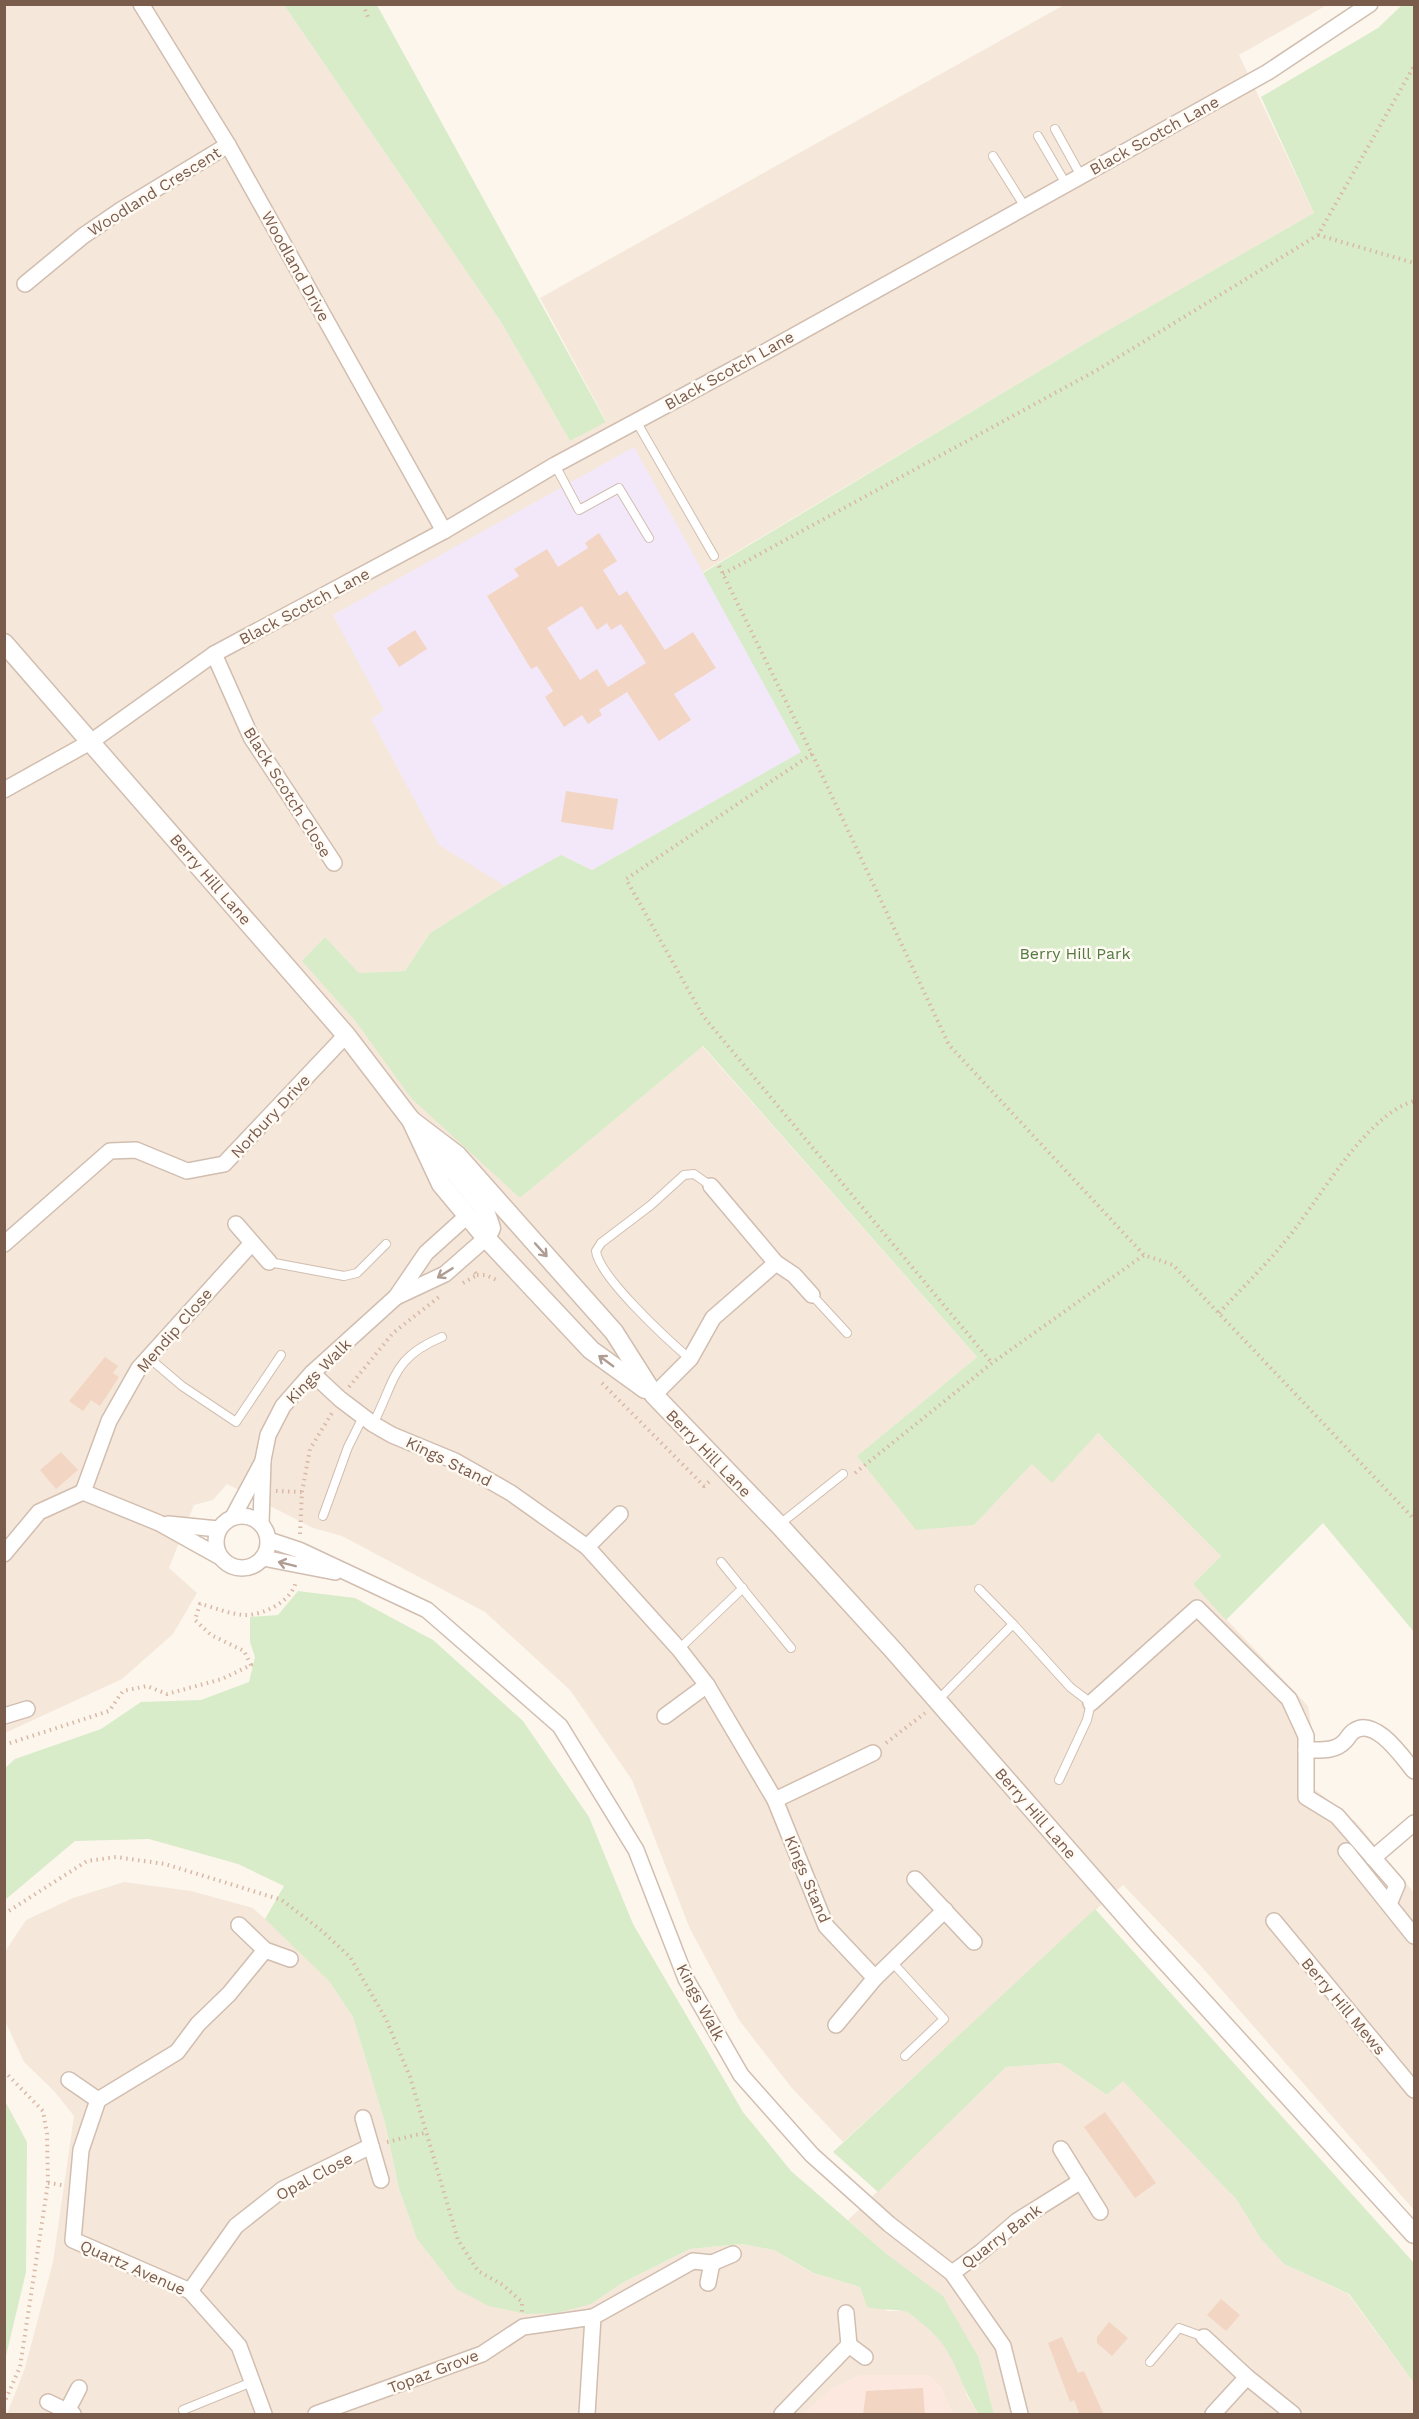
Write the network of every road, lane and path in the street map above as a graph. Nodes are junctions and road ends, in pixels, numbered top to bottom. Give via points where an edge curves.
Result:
1 (141, 4) edge
2 (363, 4) edge
3 (1370, 4) edge
4 (369, 20) dead end
5 (1414, 66) edge
6 (1055, 129) dead end
7 (1038, 136) dead end
8 (228, 145) junction
9 (993, 156) dead end
10 (1081, 176) junction
11 (1066, 184) junction
12 (1025, 207) junction
13 (1318, 235) junction
14 (1414, 263) edge
15 (25, 285) dead end
16 (636, 421) junction
17 (555, 465) junction
18 (444, 531) junction
19 (649, 538) dead end
20 (714, 556) joint
21 (723, 574) junction
22 (4, 643) edge
23 (214, 654) junction
24 (92, 741) junction
25 (812, 754) junction
26 (4, 790) edge
27 (334, 863) dead end
28 (346, 1035) junction
29 (1414, 1101) edge
30 (411, 1120) junction
31 (711, 1186) joint
32 (503, 1206) junction
33 (476, 1212) junction
34 (236, 1224) dead end
35 (486, 1238) junction
36 (4, 1244) edge
37 (252, 1244) junction
38 (386, 1244) dead end
39 (1144, 1255) junction
40 (465, 1258) junction
41 (269, 1262) joint
42 (776, 1263) junction
43 (457, 1286) dead end
44 (448, 1291) dead end
45 (812, 1294) joint
46 (396, 1297) junction
47 (1219, 1312) junction
48 (847, 1333) dead end
49 (442, 1337) dead end
50 (281, 1355) dead end
51 (148, 1358) junction
52 (690, 1359) junction
53 (992, 1363) junction
54 (312, 1373) junction
55 (654, 1395) junction
56 (340, 1400) junction
57 (368, 1420) junction
58 (263, 1460) junction
59 (845, 1476) joint
60 (83, 1492) junction
61 (620, 1514) dead end
62 (323, 1516) dead end
63 (233, 1517) junction
64 (1414, 1519) edge
65 (159, 1523) junction
66 (261, 1524) junction
67 (779, 1525) junction
68 (218, 1529) junction
69 (268, 1540) junction
70 (587, 1547) junction
71 (299, 1550) junction
72 (4, 1554) edge
73 (220, 1557) junction
74 (263, 1558) junction
75 (722, 1562) dead end
76 (297, 1567) junction
77 (352, 1575) junction
78 (743, 1588) junction
79 (979, 1589) dead end
80 (1013, 1624) junction
81 (791, 1648) dead end
82 (678, 1649) junction
83 (708, 1685) junction
84 (938, 1700) junction
85 (1091, 1703) junction
86 (27, 1709) dead end
87 (4, 1716) edge
88 (664, 1716) dead end
89 (4, 1745) edge
90 (1306, 1750) junction
91 (873, 1753) joint
92 (1414, 1771) edge
93 (1059, 1780) dead end
94 (775, 1800) junction
95 (1414, 1823) edge
96 (1346, 1851) dead end
97 (1373, 1858) junction
98 (915, 1879) dead end
99 (1389, 1904) junction
100 (945, 1910) junction
101 (4, 1914) edge
102 (1274, 1921) dead end
103 (239, 1925) dead end
104 (1414, 1936) edge
105 (974, 1942) dead end
106 (266, 1950) junction
107 (290, 1959) dead end
108 (892, 1962) junction
109 (875, 1978) junction
110 (836, 2025) dead end
111 (905, 2056) dead end
112 (4, 2072) edge
113 (69, 2079) dead end
114 (1414, 2090) edge
115 (98, 2100) junction
116 (363, 2118) dead end
117 (428, 2132) junction
118 (371, 2146) junction
119 (1060, 2149) dead end
120 (381, 2180) dead end
121 (1081, 2181) junction
122 (1100, 2212) dead end
123 (1414, 2234) edge
124 (733, 2254) dead end
125 (712, 2263) junction
126 (952, 2273) junction
127 (708, 2283) dead end
128 (190, 2291) junction
129 (846, 2313) dead end
130 (593, 2317) junction
131 (523, 2327) junction
132 (1204, 2337) joint
133 (849, 2345) junction
134 (865, 2356) dead end
135 (1150, 2362) dead end
136 (1246, 2377) junction
137 (252, 2382) junction
138 (79, 2388) dead end
139 (48, 2402) dead end
140 (4, 2403) edge
141 (183, 2410) dead end
142 (70, 2413) edge
143 (264, 2415) edge
144 (316, 2415) edge
145 (588, 2415) edge
146 (782, 2415) edge
147 (1020, 2415) edge
148 (1213, 2415) edge
149 (1293, 2415) edge

1 - 8 street, Woodland Drive
2 - 4 path
3 - 10 street, Black Scotch Lane via 1268,72
5 - 13 path
6 - 10 lane
7 - 11 lane
8 - 15 street, Woodland Crescent via 111,216
8 - 18 street, Woodland Drive
9 - 12 lane
10 - 11 street, Black Scotch Lane
11 - 12 street, Black Scotch Lane
12 - 16 street, Black Scotch Lane
13 - 14 path
13 - 21 path via 1099,369
16 - 17 street, Black Scotch Lane
16 - 20 lane
17 - 18 street, Black Scotch Lane
17 - 19 lane via 579,510 618,488
18 - 23 street, Black Scotch Lane
20 - 21 path
21 - 25 path
22 - 24 street, Berry Hill Lane
23 - 24 street, Black Scotch Lane
23 - 27 street, Black Scotch Close via 251,737
24 - 26 street, Black Scotch Lane
24 - 28 street, Berry Hill Lane
25 - 39 path via 949,1045
25 - 53 path via 626,879 703,1016
28 - 30 street, Berry Hill Lane
28 - 36 street, Norbury Drive via 224,1164 187,1171 136,1150 110,1151
29 - 47 path via 1399,1105 1363,1139 1283,1245
30 - 32 street, Berry Hill Lane via 457,1155
30 - 33 street, Berry Hill Lane
31 - 42 street
31 - 52 lane via 694,1174 684,1175 596,1251 602,1269
32 - 33 street
32 -> 55 street, Berry Hill Lane via 614,1332
33 - 35 street, Berry Hill Lane
33 - 46 street, Kings Walk via 426,1253
34 - 37 street
35 - 40 street, Kings Walk
55 -> 35 street, Berry Hill Lane via 591,1350
37 - 41 street
37 - 51 street, Mendip Close
38 - 41 lane via 357,1273 344,1276
39 - 47 path via 1173,1265
39 - 53 path
40 - 43 path via 477,1275
40 -> 46 street, Kings Walk via 445,1274
42 - 45 street
42 - 52 street via 713,1318
44 - 56 path via 393,1333
45 - 48 lane
46 - 54 street, Kings Walk
47 - 64 path
49 - 57 lane via 417,1347 397,1369
50 - 51 lane via 236,1422
51 - 60 street, Mendip Close via 109,1421
52 - 55 street
53 - 59 path via 878,1457
54 - 56 street, Kings Stand
54 - 58 street, Kings Walk via 283,1406 268,1435
55 - 67 street, Berry Hill Lane
56 - 57 street, Kings Stand
56 - 71 path via 310,1449 302,1492
57 - 62 lane via 348,1447
57 - 70 street, Kings Stand via 455,1461 511,1493
58 - 63 street, Kings Walk
58 - 66 street, Kings Walk
59 - 67 lane
60 - 65 street
60 - 72 street via 39,1512
61 - 70 street
63 - 66 street via 246,1515
63 - 68 street
65 - 68 street
65 - 73 street
66 - 69 street
67 - 84 street, Berry Hill Lane
68 - 73 street via 215,1539
69 - 71 street, Kings Walk
69 - 74 street
70 - 82 street, Kings Stand
71 - 77 street, Kings Walk
73 - 74 street via 233,1568 246,1569
76 -> 74 street, Kings Walk
75 - 78 lane
76 - 77 street, Kings Walk
76 - 89 path via 296,1586 277,1606 246,1615 200,1604 195,1620 211,1635 244,1651 251,1665 222,1679 167,1694 147,1686 123,1691 109,1711
77 - 126 street, Kings Walk via 427,1610 560,1726 636,1850 686,1979 741,2075 812,2155 889,2224
78 - 81 lane
78 - 82 lane
79 - 80 lane
80 - 84 lane
80 - 85 lane via 1070,1687
82 - 83 street, Kings Stand
83 - 88 street
83 - 94 street, Kings Stand
84 - 91 path
84 - 123 street, Berry Hill Lane via 1144,1937
85 - 90 street via 1197,1608 1289,1699 1306,1736
85 - 93 lane
86 - 87 street
90 - 92 street via 1331,1750 1344,1743 1354,1730 1366,1727 1383,1735
90 - 97 street via 1306,1797 1337,1816
91 - 94 street
94 - 109 street, Kings Stand via 826,1926
95 - 97 street
96 - 99 street
97 - 99 street via 1397,1885
98 - 100 street
99 - 104 street
100 - 105 street
100 - 108 street
101 - 117 path via 87,1861 116,1857 165,1864 282,1900 350,1957 386,2019
102 - 114 street, Berry Hill Mews
103 - 106 street
106 - 107 street
106 - 115 street via 177,2052
108 - 109 street
108 - 111 lane via 945,2019
109 - 110 street
112 - 140 path via 43,2111 48,2183 20,2367
113 - 115 street
115 - 128 street, Quartz Avenue via 81,2150 73,2240
116 - 118 street, Opal Close
117 - 118 path
117 - 131 path via 458,2240 478,2271 522,2302
118 - 120 street, Opal Close
118 - 128 street, Opal Close via 283,2189 236,2226
119 - 121 street
121 - 122 street
121 - 126 street, Quarry Bank via 1017,2221
124 - 125 street, Topaz Grove
125 - 127 street
125 - 130 street, Topaz Grove via 693,2261
126 - 147 street, Kings Walk via 1003,2346
128 - 137 street, Quartz Avenue via 239,2346
129 - 133 street
130 - 131 street, Topaz Grove
130 - 145 street
131 - 144 street, Topaz Grove via 482,2354
132 - 135 lane via 1179,2328
132 - 136 street
133 - 134 street
133 - 146 street
136 - 148 street
136 - 149 street
137 - 141 lane
137 - 143 street, Quartz Avenue
138 - 142 street
139 - 142 street

